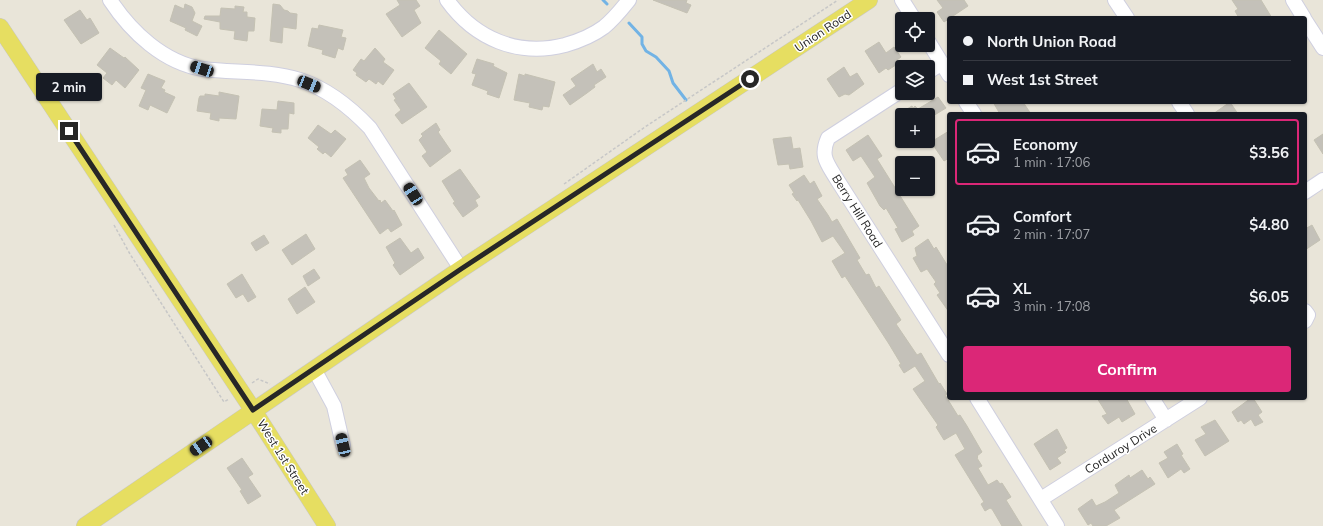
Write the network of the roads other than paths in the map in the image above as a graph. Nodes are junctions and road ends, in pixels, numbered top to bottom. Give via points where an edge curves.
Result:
1 (110, 0) edge
2 (447, 0) edge
3 (629, 0) edge
4 (869, 0) edge
5 (902, 0) edge
6 (1115, 0) edge
7 (1293, 0) edge
8 (910, 12) edge
9 (1126, 16) edge
10 (1302, 16) edge
11 (1307, 23) edge
12 (0, 27) edge
13 (1321, 41) edge
14 (935, 52) edge
15 (945, 69) edge
16 (935, 71) edge
17 (895, 95) edge
18 (1323, 180) edge
19 (1307, 191) edge
20 (461, 269) junction
21 (947, 352) edge
22 (314, 369) junction
23 (977, 400) edge
24 (1153, 400) edge
25 (1197, 400) edge
26 (253, 410) junction
27 (1166, 420) junction
28 (343, 445) dead end
29 (1041, 499) junction
30 (85, 526) edge
31 (327, 526) edge
32 (1057, 526) edge

1 - 20 street via 134,31 152,47 168,56 202,69 300,80 354,110 370,128
2 - 3 street via 456,12 487,36 518,48 537,50 588,37 608,23
4 - 20 main road, Union Road
5 - 8 street
6 - 9 street
7 - 10 street
11 - 13 street
12 - 26 main road, West 1st Street
14 - 15 street
15 - 16 street
17 - 21 street, Berry Hill Road via 828,138 824,148 826,160
18 - 19 street
20 - 22 main road, Union Road
22 - 26 main road, Union Road
22 - 28 street via 334,406
23 - 29 street
24 - 27 street
25 - 27 street, Corduroy Drive
26 - 30 main road, Union Road
26 - 31 main road, West 1st Street
27 - 29 street, Corduroy Drive
29 - 32 street

